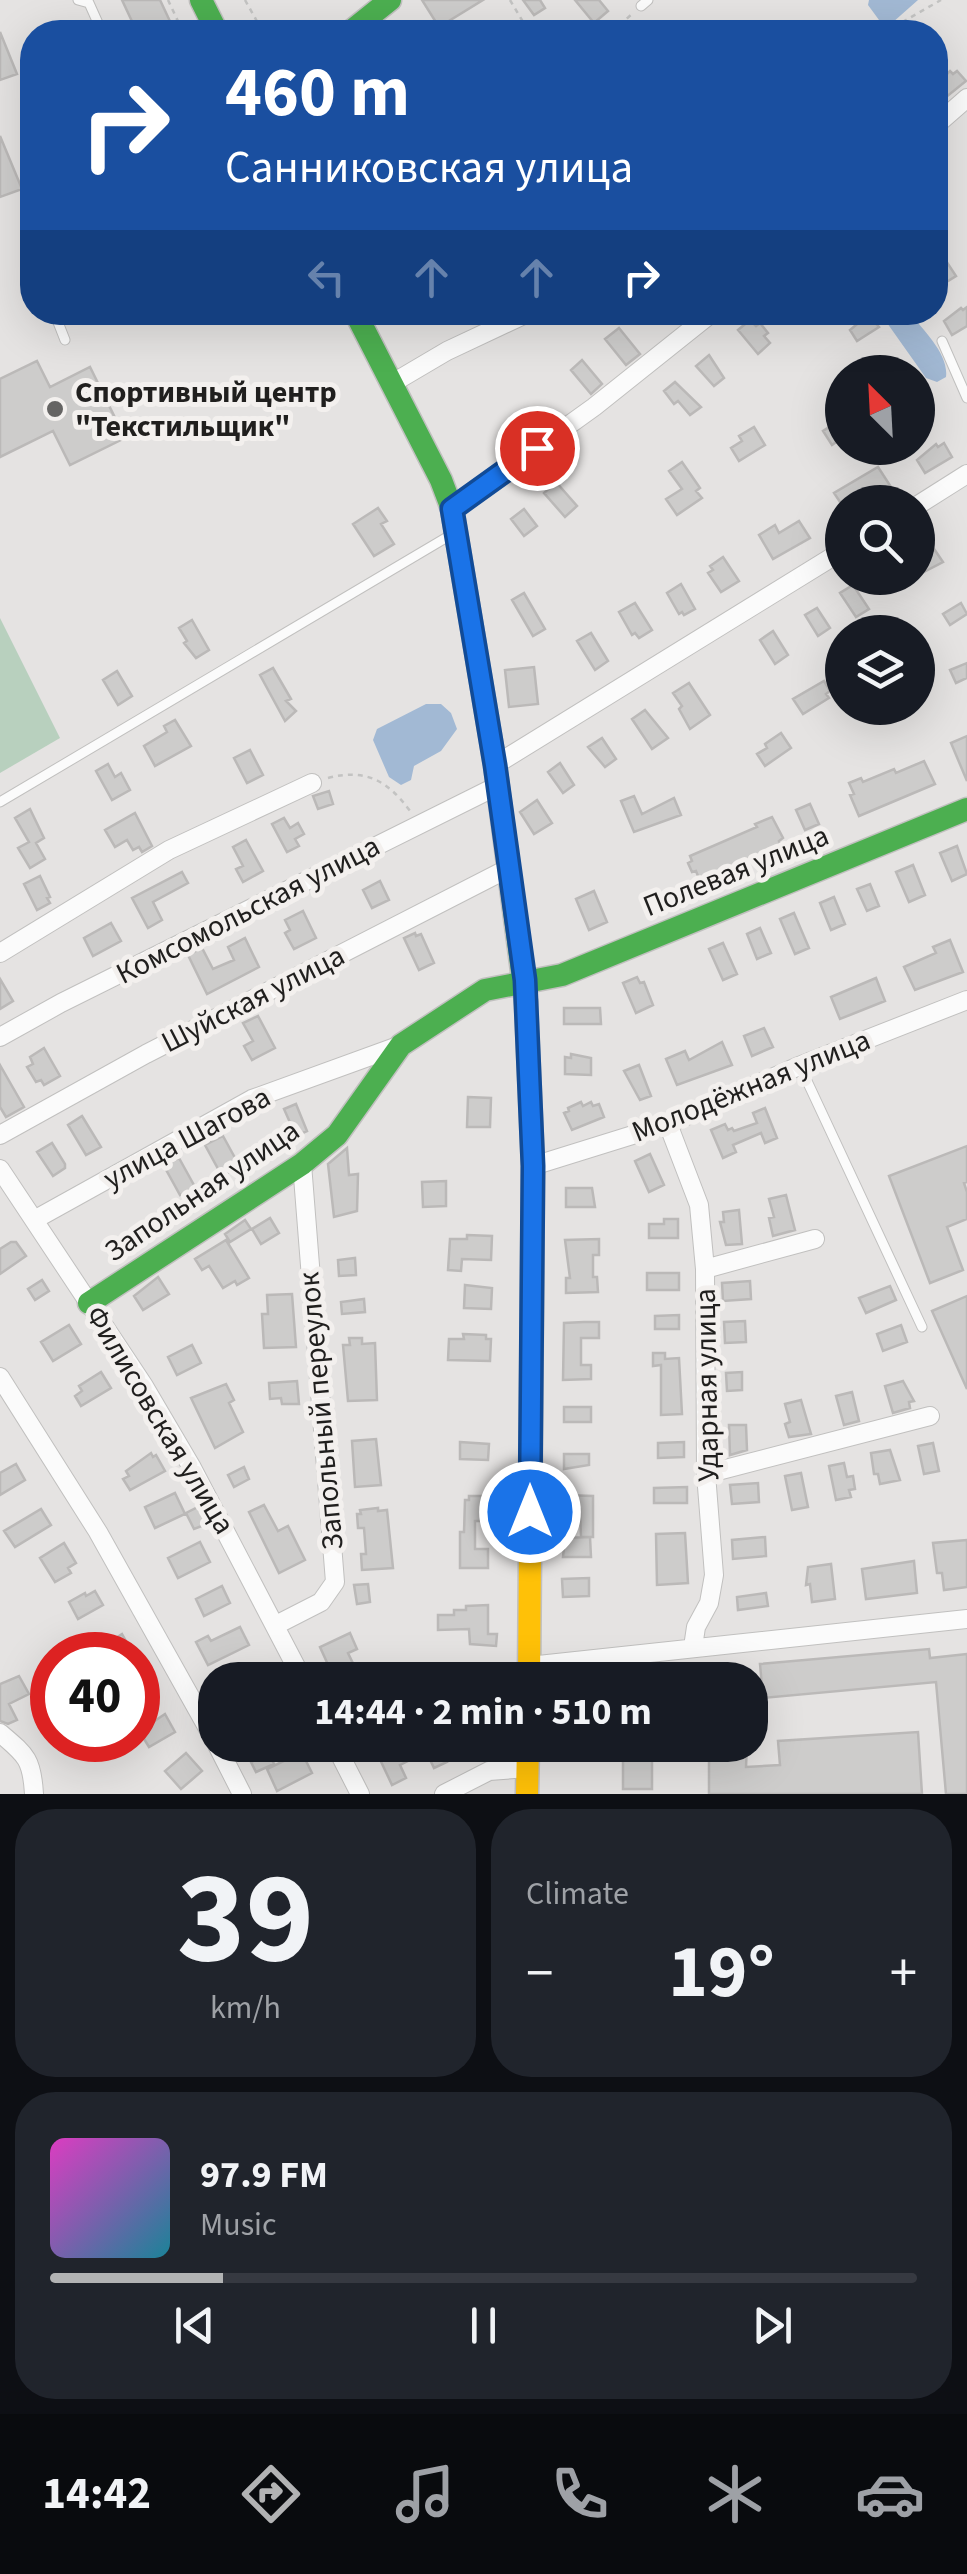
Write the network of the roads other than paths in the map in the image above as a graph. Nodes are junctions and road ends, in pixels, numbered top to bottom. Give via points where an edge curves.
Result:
1 (78, 0) edge
2 (390, 0) edge
3 (97, 20) edge
4 (365, 20) edge
5 (967, 98) edge
6 (948, 115) edge
7 (59, 325) edge
8 (362, 325) edge
9 (503, 325) edge
10 (697, 325) edge
11 (65, 340) dead end
12 (942, 341) dead end
13 (391, 384) junction
14 (967, 398) edge
15 (967, 474) edge
16 (935, 494) edge
17 (454, 520) junction
18 (825, 562) edge
19 (496, 775) junction
20 (312, 783) road end
21 (0, 802) edge
22 (967, 809) edge
23 (509, 868) junction
24 (0, 952) edge
25 (525, 980) junction
26 (967, 1000) edge
27 (0, 1037) edge
28 (401, 1045) junction
29 (799, 1066) junction
30 (668, 1124) junction
31 (0, 1135) edge
32 (302, 1164) junction
33 (533, 1166) junction
34 (0, 1169) edge
35 (34, 1220) junction
36 (815, 1239) dead end
37 (705, 1269) junction
38 (89, 1303) junction
39 (922, 1326) dead end
40 (0, 1377) edge
41 (930, 1416) dead end
42 (706, 1474) junction
43 (967, 1619) edge
44 (276, 1624) junction
45 (693, 1647) junction
46 (294, 1662) edge
47 (529, 1662) edge
48 (598, 1662) edge
49 (198, 1711) edge
50 (0, 1733) edge
51 (226, 1762) edge
52 (344, 1762) edge
53 (512, 1762) edge
54 (528, 1762) edge
55 (34, 1794) edge
56 (242, 1794) edge
57 (360, 1794) edge
58 (444, 1794) edge
59 (527, 1794) edge

1 - 3 lane via 89,3
2 - 4 street
5 - 6 street
7 - 11 lane
8 - 13 street
9 - 13 street
10 - 17 street
12 - 14 lane
13 - 17 street via 441,480
15 - 16 street
17 - 19 street
17 - 21 lane
18 - 19 street, Комсомольская улица
19 - 23 street
19 - 27 street, Комсомольская улица via 420,824
20 - 24 street via 169,850
22 - 25 street, Полевая улица via 562,974
23 - 25 street
23 - 31 street, Шуйская улица
25 - 28 street, Запольная улица via 485,990
25 - 33 street
26 - 29 street, Молодёжная улица
28 - 32 street, Запольная улица via 337,1135
28 - 35 street, улица Шагова via 252,1099
29 - 30 street, Молодёжная улица
29 - 39 lane
30 - 33 street, Молодёжная улица
30 - 37 street, Ударная улица via 700,1205
32 - 38 street, Запольная улица
32 - 44 street, Запольный переулок via 335,1582 321,1602
33 - 47 street
34 - 35 street, Филисовская улица
35 - 38 street, Филисовская улица
36 - 37 street
37 - 42 street, Ударная улица
38 - 44 street, Филисовская улица via 191,1466
40 - 49 street via 98,1532
41 - 42 street
42 - 45 street, Ударная улица via 714,1576
43 - 45 street
44 - 46 street, Филисовская улица
45 - 48 street
50 - 55 street via 27,1756
51 - 56 street
52 - 57 street
53 - 58 street
54 - 59 street

